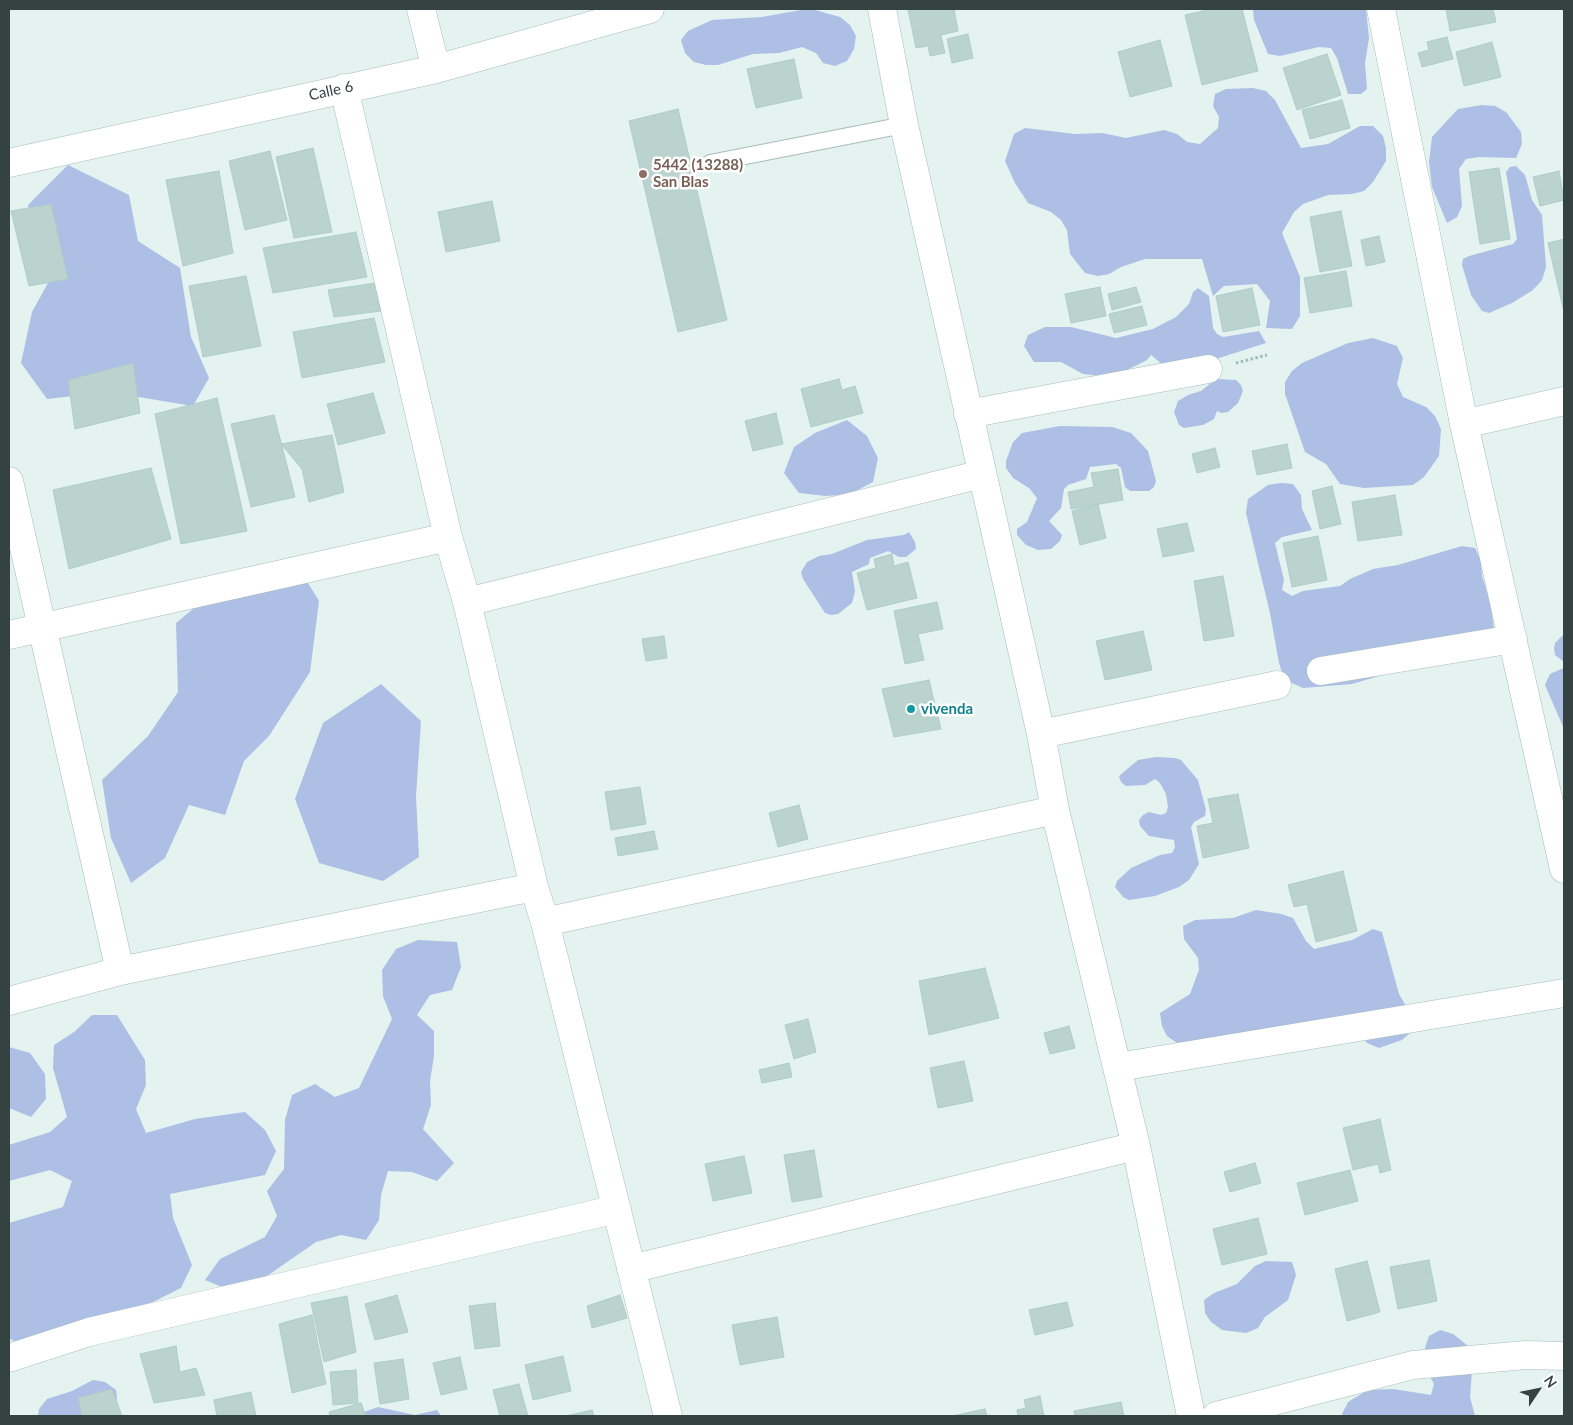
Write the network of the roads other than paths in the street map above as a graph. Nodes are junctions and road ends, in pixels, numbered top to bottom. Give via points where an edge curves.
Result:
1 (421, 9) edge
2 (650, 9) edge
3 (882, 9) edge
4 (1381, 9) edge
5 (436, 69) junction
6 (344, 88) junction
7 (904, 125) junction
8 (9, 163) edge
9 (710, 163) dead end
10 (1208, 369) dead end
11 (1564, 402) edge
12 (968, 414) junction
13 (1464, 424) junction
14 (982, 474) junction
15 (9, 480) edge
16 (448, 537) junction
17 (467, 602) junction
18 (41, 628) junction
19 (9, 636) edge
20 (1513, 639) junction
21 (1321, 671) dead end
22 (1277, 685) dead end
23 (1040, 734) junction
24 (1055, 810) junction
25 (1564, 869) edge
26 (534, 887) junction
27 (546, 922) junction
28 (120, 972) junction
29 (1564, 993) edge
30 (9, 1001) edge
31 (1118, 1067) junction
32 (1136, 1146) junction
33 (616, 1209) junction
34 (631, 1269) junction
35 (1562, 1355) edge
36 (9, 1358) edge
37 (668, 1416) edge
38 (1191, 1416) edge
39 (1216, 1416) edge

1 - 5 street
2 - 5 street, Calle 6
3 - 7 street
4 - 13 street
5 - 6 street, Calle 6
6 - 8 street, Calle 6
6 - 16 street
7 - 9 lane
7 - 12 street
10 - 12 street
11 - 13 street
12 - 14 street
13 - 20 street
14 - 17 street
14 - 23 street
15 - 18 street
16 - 17 street
16 - 18 street
17 - 26 street
18 - 19 street
18 - 28 street
20 - 21 street
20 - 25 street
22 - 23 street
23 - 24 street
24 - 27 street
24 - 31 street
26 - 27 street
26 - 28 street
27 - 33 street
28 - 30 street
29 - 31 street
31 - 32 street
32 - 34 street
32 - 38 street
33 - 34 street
33 - 36 street via 90,1332
34 - 37 street
35 - 39 street via 1413,1365

